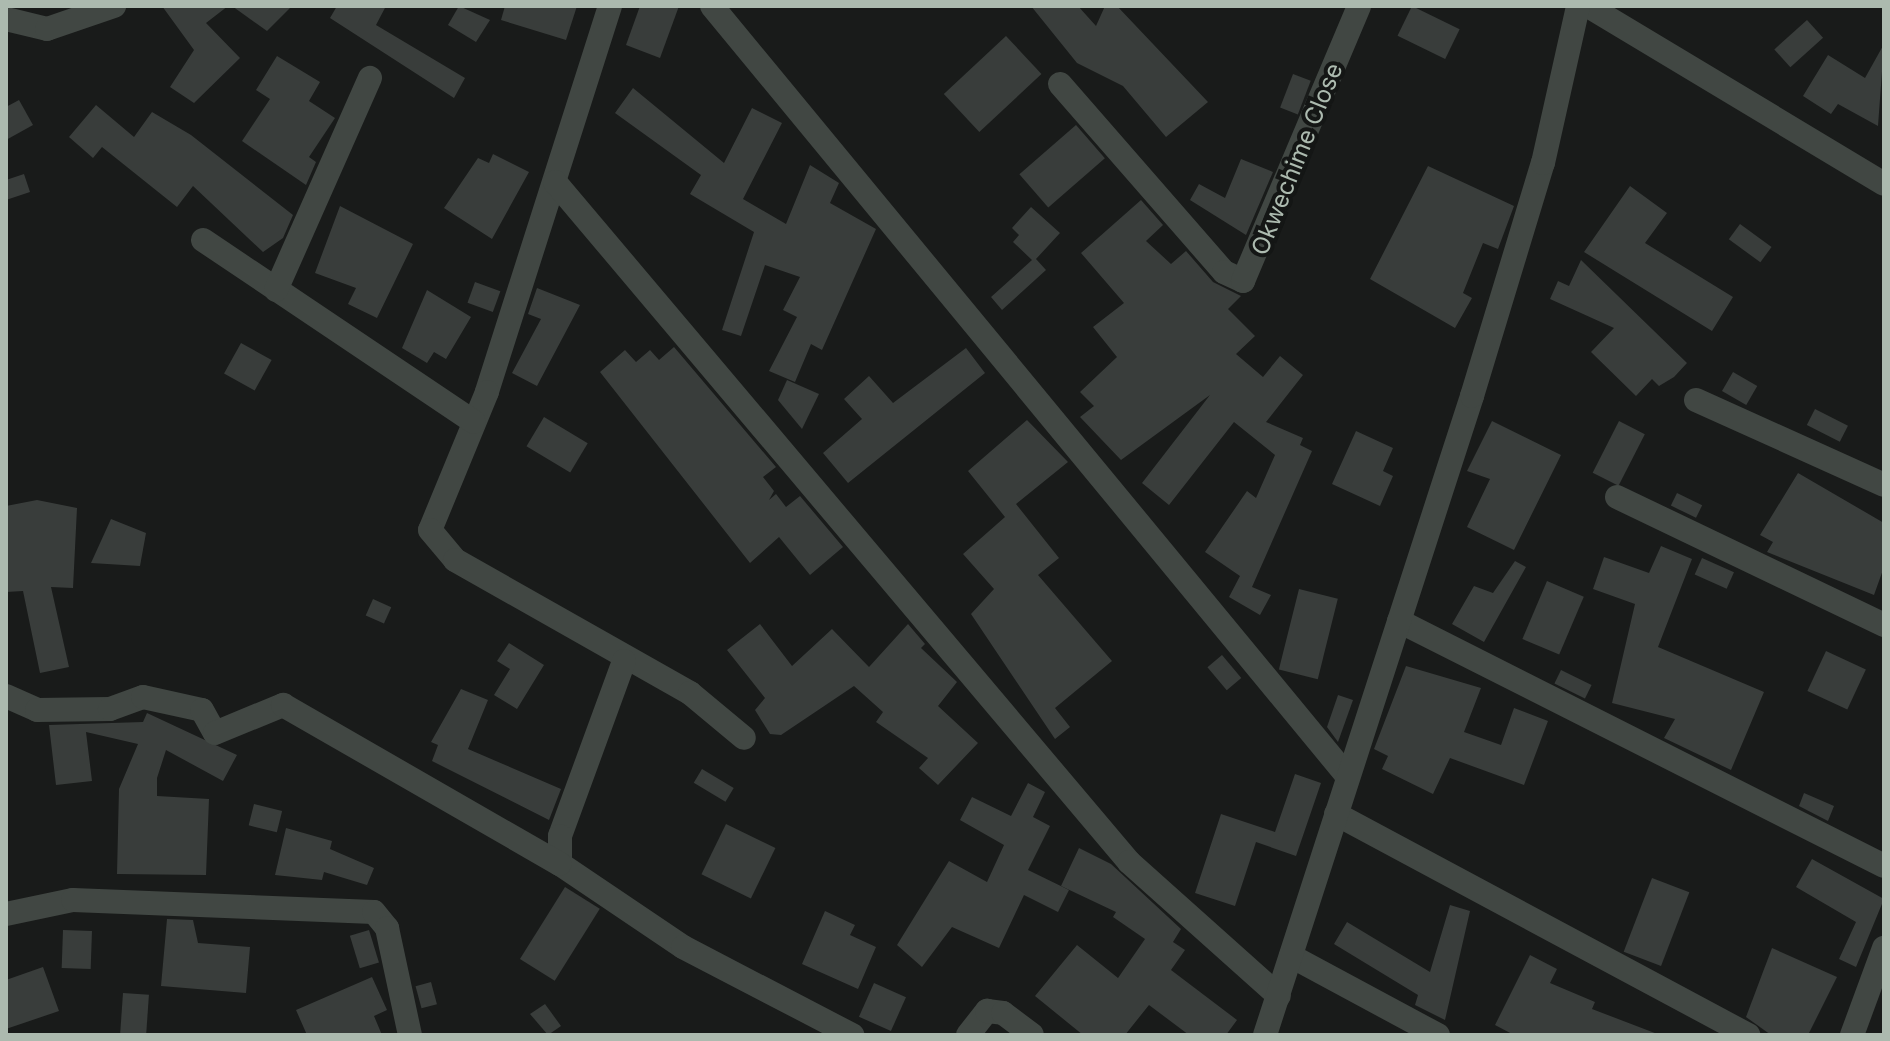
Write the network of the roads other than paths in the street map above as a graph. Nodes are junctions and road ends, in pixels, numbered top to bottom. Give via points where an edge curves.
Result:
1 (114, 6) edge
2 (610, 6) edge
3 (712, 6) edge
4 (1359, 6) edge
5 (1578, 6) edge
6 (1588, 6) edge
7 (6, 19) edge
8 (370, 78) dead end
9 (1060, 84) dead end
10 (555, 182) junction
11 (1884, 184) edge
12 (203, 240) dead end
13 (276, 290) junction
14 (1696, 400) dead end
15 (474, 422) junction
16 (1884, 485) edge
17 (1617, 497) dead end
18 (1399, 621) junction
19 (1884, 625) edge
20 (624, 661) junction
21 (6, 696) edge
22 (744, 738) dead end
23 (1348, 777) junction
24 (1336, 814) junction
25 (560, 864) junction
26 (1884, 866) edge
27 (6, 914) edge
28 (1884, 948) edge
29 (1291, 956) junction
30 (1279, 996) junction
31 (410, 1035) edge
32 (852, 1035) edge
33 (968, 1035) edge
34 (1032, 1035) edge
35 (1265, 1035) edge
36 (1438, 1035) edge
37 (1748, 1035) edge
38 (1852, 1035) edge

1 - 7 street via 47,29
2 - 10 street
3 - 23 street
4 - 9 street, Okwechime Close via 1243,281 1224,272
5 - 18 street via 1543,163
6 - 11 street
8 - 13 street
10 - 15 street
10 - 30 street via 1129,862
12 - 13 street
13 - 15 street
14 - 16 street
15 - 20 street via 431,515 437,544
17 - 19 street
18 - 23 street
18 - 26 street
20 - 22 street via 690,693
20 - 25 street via 560,836
21 - 25 street via 37,710 110,709 143,697 202,710 215,733 283,705
23 - 24 street
24 - 29 street
24 - 37 street
25 - 32 street via 683,947
27 - 31 street via 73,900 374,912 387,928
28 - 38 street
29 - 30 street
29 - 36 street
30 - 35 street
33 - 34 street via 987,1011 1003,1013

